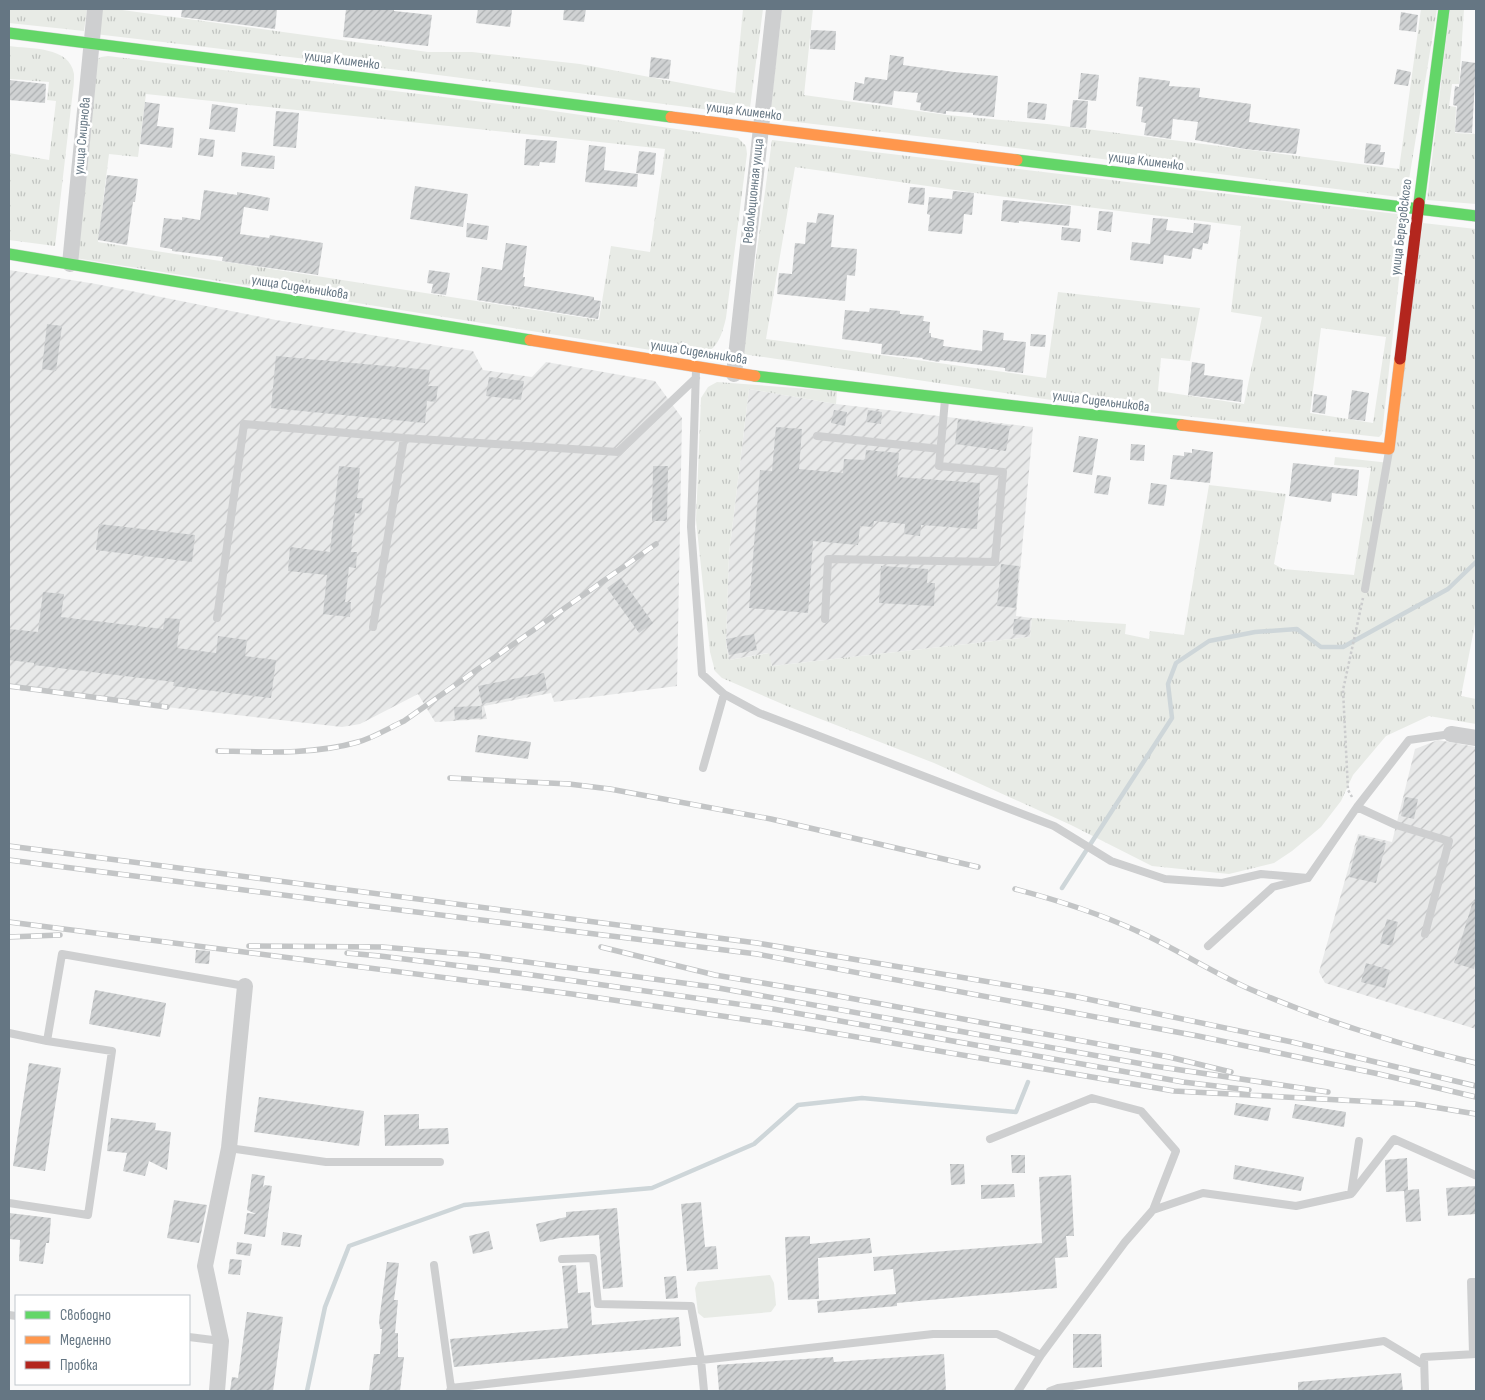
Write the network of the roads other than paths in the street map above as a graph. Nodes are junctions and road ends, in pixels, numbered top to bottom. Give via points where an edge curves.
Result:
1 (94, 9) edge
2 (774, 9) edge
3 (1444, 9) edge
4 (9, 33) edge
5 (90, 43) junction
6 (760, 128) junction
7 (1418, 209) junction
8 (1476, 216) edge
9 (9, 254) edge
10 (70, 264) junction
11 (696, 373) junction
12 (734, 374) junction
13 (945, 398) junction
14 (817, 436) dead end
15 (404, 438) junction
16 (940, 449) junction
17 (1390, 449) junction
18 (1365, 589) road end
19 (217, 618) dead end
20 (826, 619) dead end
21 (373, 628) dead end
22 (724, 694) junction
23 (1451, 734) joint
24 (1476, 738) edge
25 (703, 768) dead end
26 (1358, 807) junction
27 (1308, 878) junction
28 (1425, 934) dead end
29 (1208, 946) dead end
30 (245, 986) joint
31 (9, 1033) edge
32 (47, 1041) junction
33 (990, 1139) dead end
34 (1359, 1141) dead end
35 (229, 1148) junction
36 (440, 1162) dead end
37 (1475, 1175) edge
38 (1351, 1194) junction
39 (9, 1203) edge
40 (1153, 1210) junction
41 (562, 1259) dead end
42 (434, 1265) dead end
43 (1476, 1282) edge
44 (190, 1337) edge
45 (221, 1341) junction
46 (1475, 1354) edge
47 (1041, 1355) junction
48 (701, 1360) junction
49 (1424, 1361) junction
50 (451, 1390) edge
51 (217, 1391) edge
52 (704, 1391) edge
53 (1018, 1391) edge
54 (1050, 1391) edge
55 (1425, 1391) edge

1 - 5 street, улица Смирнова
2 - 6 street, Революционная улица
3 - 7 street, улица Березовского
4 - 5 street, улица Клименко
5 - 6 street, улица Клименко
5 - 10 street, улица Смирнова
6 - 7 street, улица Клименко
6 - 12 street, Революционная улица
7 - 8 street, улица Клименко
7 - 17 street, улица Березовского
9 - 10 street, улица Сидельникова
10 - 11 street, улица Сидельникова
11 - 12 street, улица Сидельникова
11 - 15 lane via 618,452
11 - 22 lane via 691,527 702,674
12 - 13 street, улица Сидельникова
13 - 16 lane
13 - 17 street, улица Сидельникова
14 - 16 lane
15 - 19 lane via 244,424
15 - 21 lane
16 - 20 lane via 939,466 1003,472 995,562 828,559
17 - 18 lane
22 - 25 lane
22 - 27 lane via 759,713 1054,826 1111,861 1165,879 1222,883 1261,874
23 - 24 street
23 - 26 lane via 1408,740
26 - 27 lane
26 - 28 lane via 1396,825 1449,841
27 - 29 lane via 1273,887
30 - 32 lane via 62,954
30 - 35 street
31 - 32 lane
32 - 39 lane via 112,1051 88,1215
33 - 40 lane via 1092,1098 1141,1111 1176,1151
34 - 38 lane
35 - 36 lane via 326,1162
35 - 45 street via 205,1266
37 - 38 lane via 1394,1139
38 - 40 lane via 1296,1206 1203,1193
40 - 47 lane via 1125,1242
41 - 48 lane via 593,1258 598,1304 690,1306
42 - 50 lane
43 - 46 lane via 1471,1282
44 - 45 lane
45 - 51 street
46 - 49 lane
47 - 48 lane via 997,1334 932,1334
47 - 53 lane
48 - 50 lane
48 - 52 lane
49 - 54 lane via 1384,1341
49 - 55 lane

